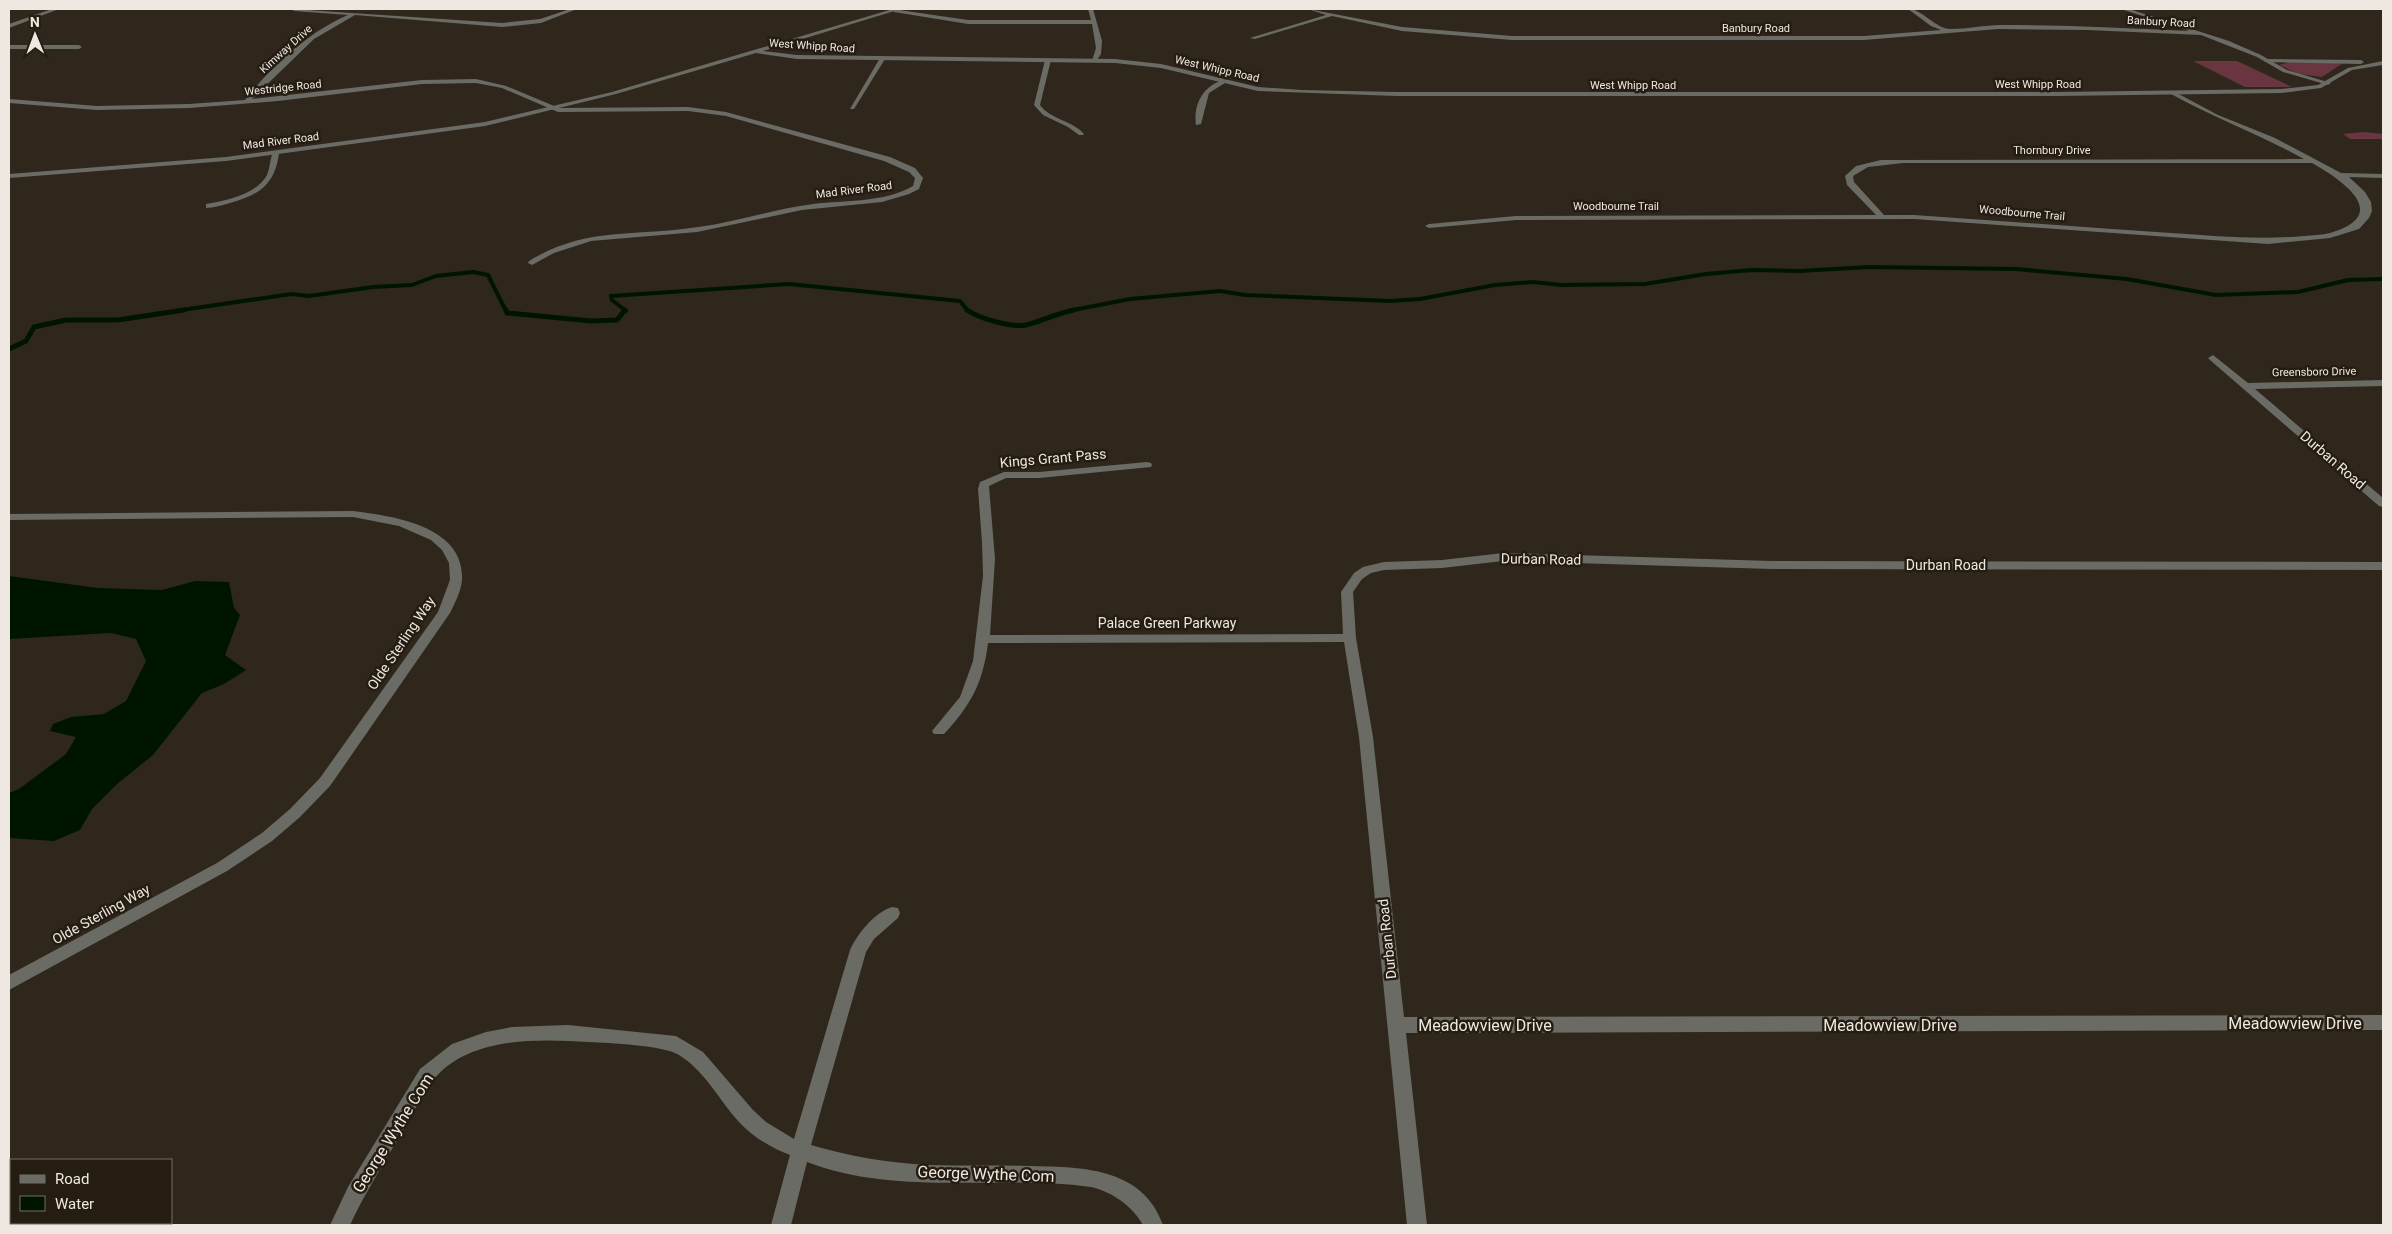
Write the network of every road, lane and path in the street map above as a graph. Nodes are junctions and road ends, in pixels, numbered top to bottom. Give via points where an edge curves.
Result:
1 (56, 9) edge
2 (294, 9) edge
3 (371, 9) edge
4 (574, 9) edge
5 (896, 9) edge
6 (1090, 9) edge
7 (1310, 9) edge
8 (1910, 9) edge
9 (2124, 9) edge
10 (357, 14) junction
11 (1331, 15) junction
12 (1095, 22) junction
13 (9, 26) edge
14 (1947, 30) junction
15 (2205, 34) junction
16 (1253, 38) dead end
17 (9, 47) edge
18 (79, 47) dead end
19 (758, 52) junction
20 (882, 59) junction
21 (1048, 60) junction
22 (1094, 60) junction
23 (2267, 61) junction
24 (2383, 62) edge
25 (1223, 82) junction
26 (2328, 83) junction
27 (2173, 92) junction
28 (9, 101) edge
29 (247, 102) junction
30 (852, 108) dead end
31 (554, 109) junction
32 (1198, 124) dead end
33 (1081, 134) dead end
34 (276, 153) junction
35 (2314, 161) junction
36 (2340, 175) junction
37 (9, 176) edge
38 (2383, 176) edge
39 (208, 206) dead end
40 (1882, 217) junction
41 (1429, 226) dead end
42 (532, 263) dead end
43 (2213, 358) dead end
44 (2383, 383) edge
45 (2245, 386) junction
46 (1146, 465) dead end
47 (2383, 504) edge
48 (11, 519) edge
49 (2383, 566) edge
50 (1350, 638) junction
51 (983, 639) junction
52 (939, 731) dead end
53 (892, 914) dead end
54 (9, 983) edge
55 (2383, 1023) edge
56 (1396, 1025) junction
57 (802, 1150) junction
58 (340, 1225) edge
59 (781, 1225) edge
60 (1153, 1225) edge
61 (1416, 1225) edge

1 - 13 street
2 - 10 street
3 - 10 street, Kimway Drive
4 - 10 street via 541,21 502,25
5 - 12 street via 968,22
5 - 19 street, Mad River Road
6 - 12 street
7 - 11 street, Banbury Road
8 - 14 street via 1935,27
9 - 15 street
10 - 29 street, Kimway Drive via 332,23 320,32
11 - 14 street, Banbury Road via 1419,31 1512,38 1864,38
11 - 16 street
12 - 22 street via 1099,36
14 - 15 street, Banbury Road via 2043,27
15 - 23 street
17 - 18 street
19 - 20 street, West Whipp Road
19 - 31 street, Mad River Road
20 - 21 street, West Whipp Road
20 - 30 street
21 - 22 street, West Whipp Road
21 - 33 street via 1037,105 1043,112 1071,125
22 - 25 street, West Whipp Road via 1161,66
23 - 24 street
23 - 26 street via 2285,71
24 - 26 street via 2350,69
25 - 27 street, West Whipp Road via 1273,90 1396,94
25 - 32 street via 1205,91
26 - 27 street, West Whipp Road via 2295,90
27 - 35 street, Woodbourne Trail
28 - 29 street, Westridge Road via 98,108
29 - 31 street, Westridge Road via 465,80 495,84
31 - 34 street, Mad River Road via 462,128
31 - 42 street, Mad River Road via 688,110 726,114 887,159 912,170 919,183 907,193 884,198 801,208 696,230 584,240 558,248
34 - 37 street, Mad River Road
34 - 39 street via 272,172 262,185 240,197
35 - 36 street, Woodbourne Trail
35 - 40 street, Thornbury Drive via 1903,161 1856,169 1849,176 1850,183
36 - 38 street
36 - 40 street, Woodbourne Trail via 2362,194 2368,210 2366,218 2345,232 2311,239 2228,240 1963,219
40 - 41 street, Woodbourne Trail via 1516,218
43 - 45 street, Durban Road
44 - 45 street, Greensboro Drive
45 - 47 street, Durban Road
46 - 51 street, Kings Grant Pass via 1004,475 984,484 990,566
48 - 54 street, Olde Sterling Way via 374,516 401,521 436,538 448,550 455,565 456,580 444,613 324,782 295,813 267,837 222,867
49 - 50 street, Durban Road via 1772,565 1503,557 1368,570 1351,584 1347,592
50 - 51 street, Palace Green Parkway
50 - 56 street, Durban Road via 1366,737
51 - 52 street, Kings Grant Pass via 970,692
53 - 57 street via 868,934 858,950
55 - 56 street, Meadowview Drive
56 - 61 street, Durban Road
57 - 58 street, George Wythe Com via 758,1128 692,1051 676,1044 569,1034 503,1036 461,1048 426,1075
57 - 59 street
57 - 60 street, George Wythe Com via 836,1163 887,1170 1096,1179 1118,1188 1136,1201

